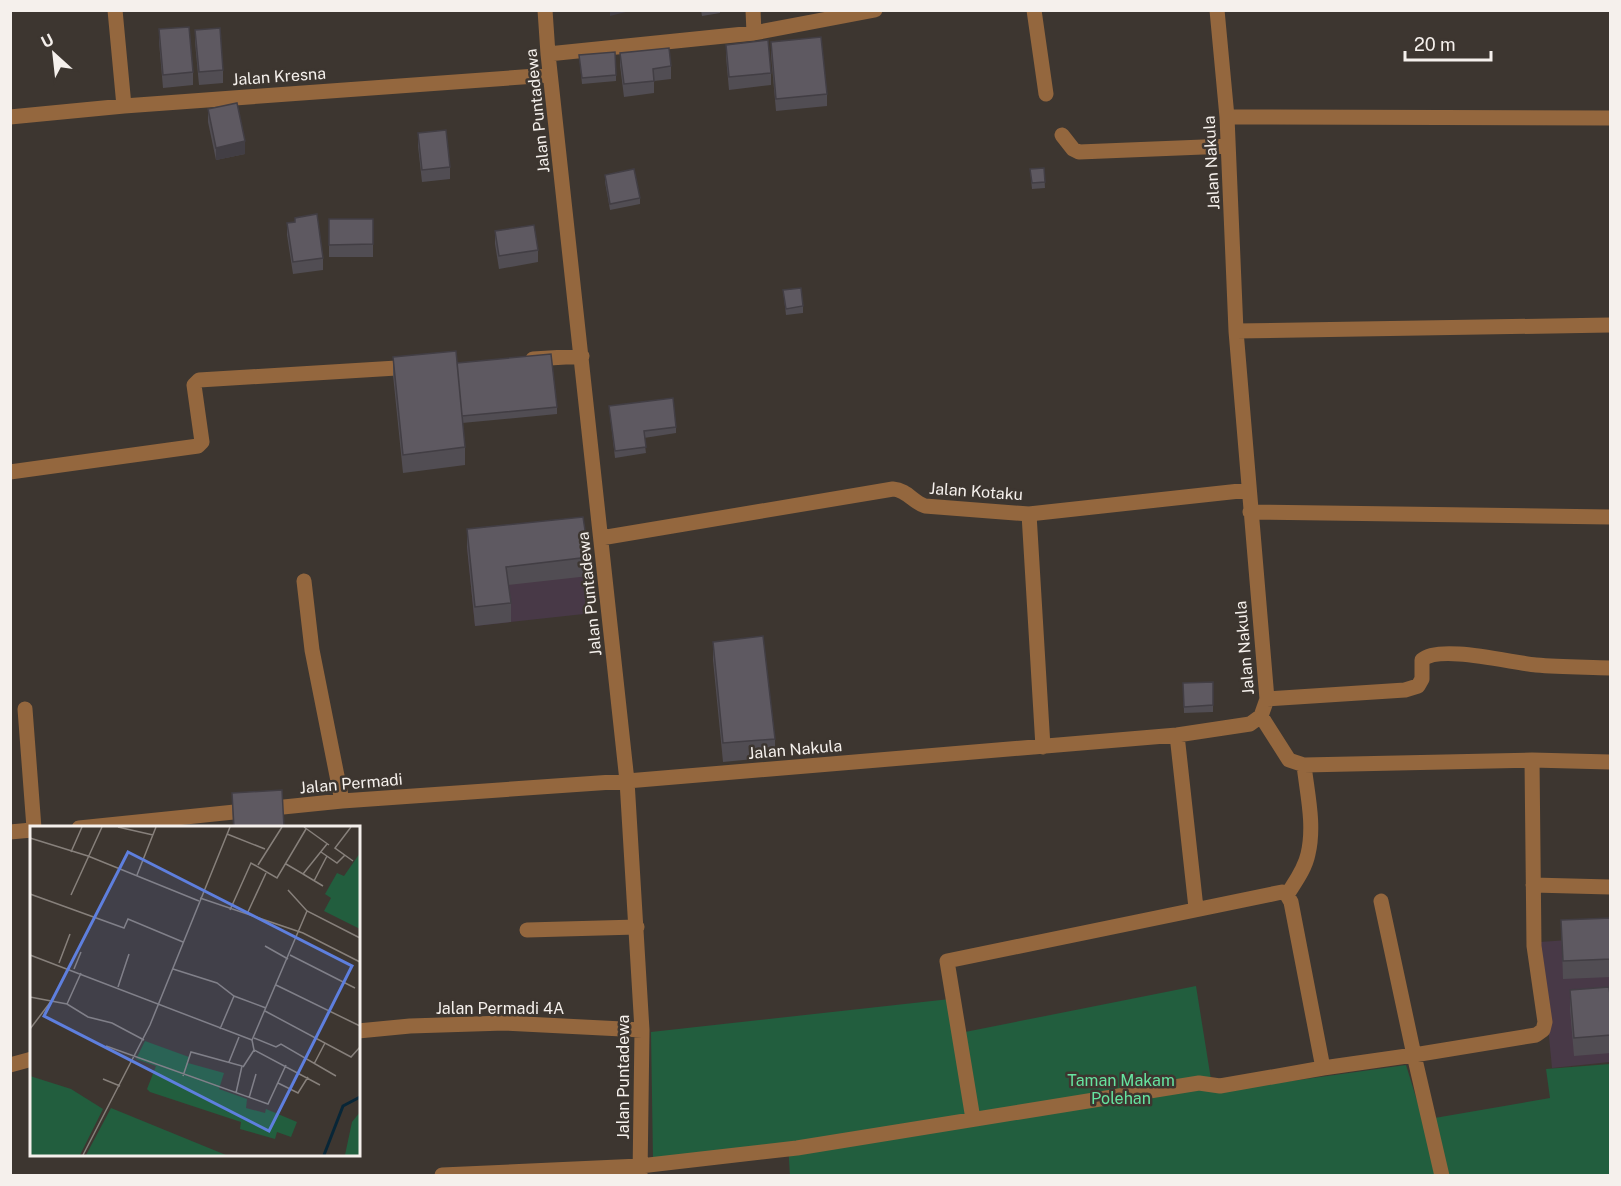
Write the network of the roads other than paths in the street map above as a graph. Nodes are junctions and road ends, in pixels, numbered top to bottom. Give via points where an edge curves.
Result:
1 (115, 10) edge
2 (545, 10) edge
3 (753, 10) edge
4 (1034, 10) edge
5 (1217, 10) edge
6 (868, 11) edge
7 (754, 33) junction
8 (548, 54) junction
9 (550, 75) junction
10 (1046, 94) dead end
11 (124, 106) junction
12 (10, 117) edge
13 (1227, 117) junction
14 (1611, 117) edge
15 (1062, 135) dead end
16 (1228, 146) junction
17 (1611, 325) edge
18 (1236, 331) junction
19 (582, 356) junction
20 (519, 360) edge
21 (424, 366) edge
22 (10, 472) edge
23 (1249, 490) junction
24 (1250, 512) junction
25 (1029, 514) junction
26 (1611, 517) edge
27 (601, 538) junction
28 (304, 581) dead end
29 (1611, 668) edge
30 (1267, 699) junction
31 (25, 709) dead end
32 (1260, 716) junction
33 (1177, 735) junction
34 (1043, 747) junction
35 (1532, 760) junction
36 (1611, 762) edge
37 (1304, 765) junction
38 (627, 781) junction
39 (342, 801) junction
40 (33, 826) edge
41 (98, 826) edge
42 (30, 829) edge
43 (10, 832) edge
44 (1533, 885) junction
45 (1611, 887) edge
46 (1287, 896) junction
47 (1381, 901) dead end
48 (1196, 908) junction
49 (637, 927) junction
50 (527, 930) dead end
51 (642, 1029) junction
52 (360, 1031) edge
53 (1414, 1055) junction
54 (30, 1060) edge
55 (10, 1065) edge
56 (1323, 1068) junction
57 (973, 1119) junction
58 (640, 1171) edge
59 (442, 1175) edge
60 (1442, 1176) edge

1 - 11 street
2 - 8 street, Jalan Puntadewa
3 - 7 street
4 - 10 street
5 - 13 street, Jalan Nakula
6 - 7 street
7 - 8 street
8 - 9 street, Jalan Puntadewa
9 - 11 street, Jalan Kresna
9 - 19 street, Jalan Puntadewa
11 - 12 street, Jalan Kresna
13 - 14 street
13 - 16 street, Jalan Nakula
15 - 16 street via 1079,152
16 - 18 street, Jalan Nakula
17 - 18 street
18 - 23 street, Jalan Nakula
19 - 20 street
19 - 27 street, Jalan Puntadewa
21 - 22 street via 199,381 194,384 202,442 198,446
23 - 24 street, Jalan Nakula
23 - 25 street, Jalan Kotaku
24 - 26 street
24 - 30 street, Jalan Nakula
25 - 27 street, Jalan Kotaku via 925,507 903,491 893,489
25 - 34 street
27 - 38 street, Jalan Puntadewa
28 - 39 street via 312,650
29 - 30 street via 1536,665 1438,653 1422,660 1422,679 1418,686 1405,690
30 - 32 street, Jalan Nakula
31 - 40 street
32 - 33 street, Jalan Nakula via 1250,724
32 - 37 street via 1289,760
33 - 34 street, Jalan Nakula
33 - 48 street
34 - 38 street, Jalan Nakula
35 - 36 street
35 - 37 street
35 - 44 street
37 - 46 street via 1311,830 1308,854
38 - 39 street, Jalan Permadi
38 - 49 street, Jalan Puntadewa
39 - 41 street, Jalan Permadi
42 - 43 street
44 - 45 street
44 - 53 street via 1534,946 1543,1030 1536,1035
46 - 48 street via 1282,892
46 - 56 street
47 - 53 street
48 - 57 street via 947,961
49 - 50 street
49 - 51 street, Jalan Puntadewa
51 - 52 street, Jalan Permadi 4A via 505,1023
51 - 58 street, Jalan Puntadewa
53 - 56 street
53 - 60 street
54 - 55 street
56 - 57 street via 1220,1086 1199,1083
57 - 58 street
58 - 59 street

